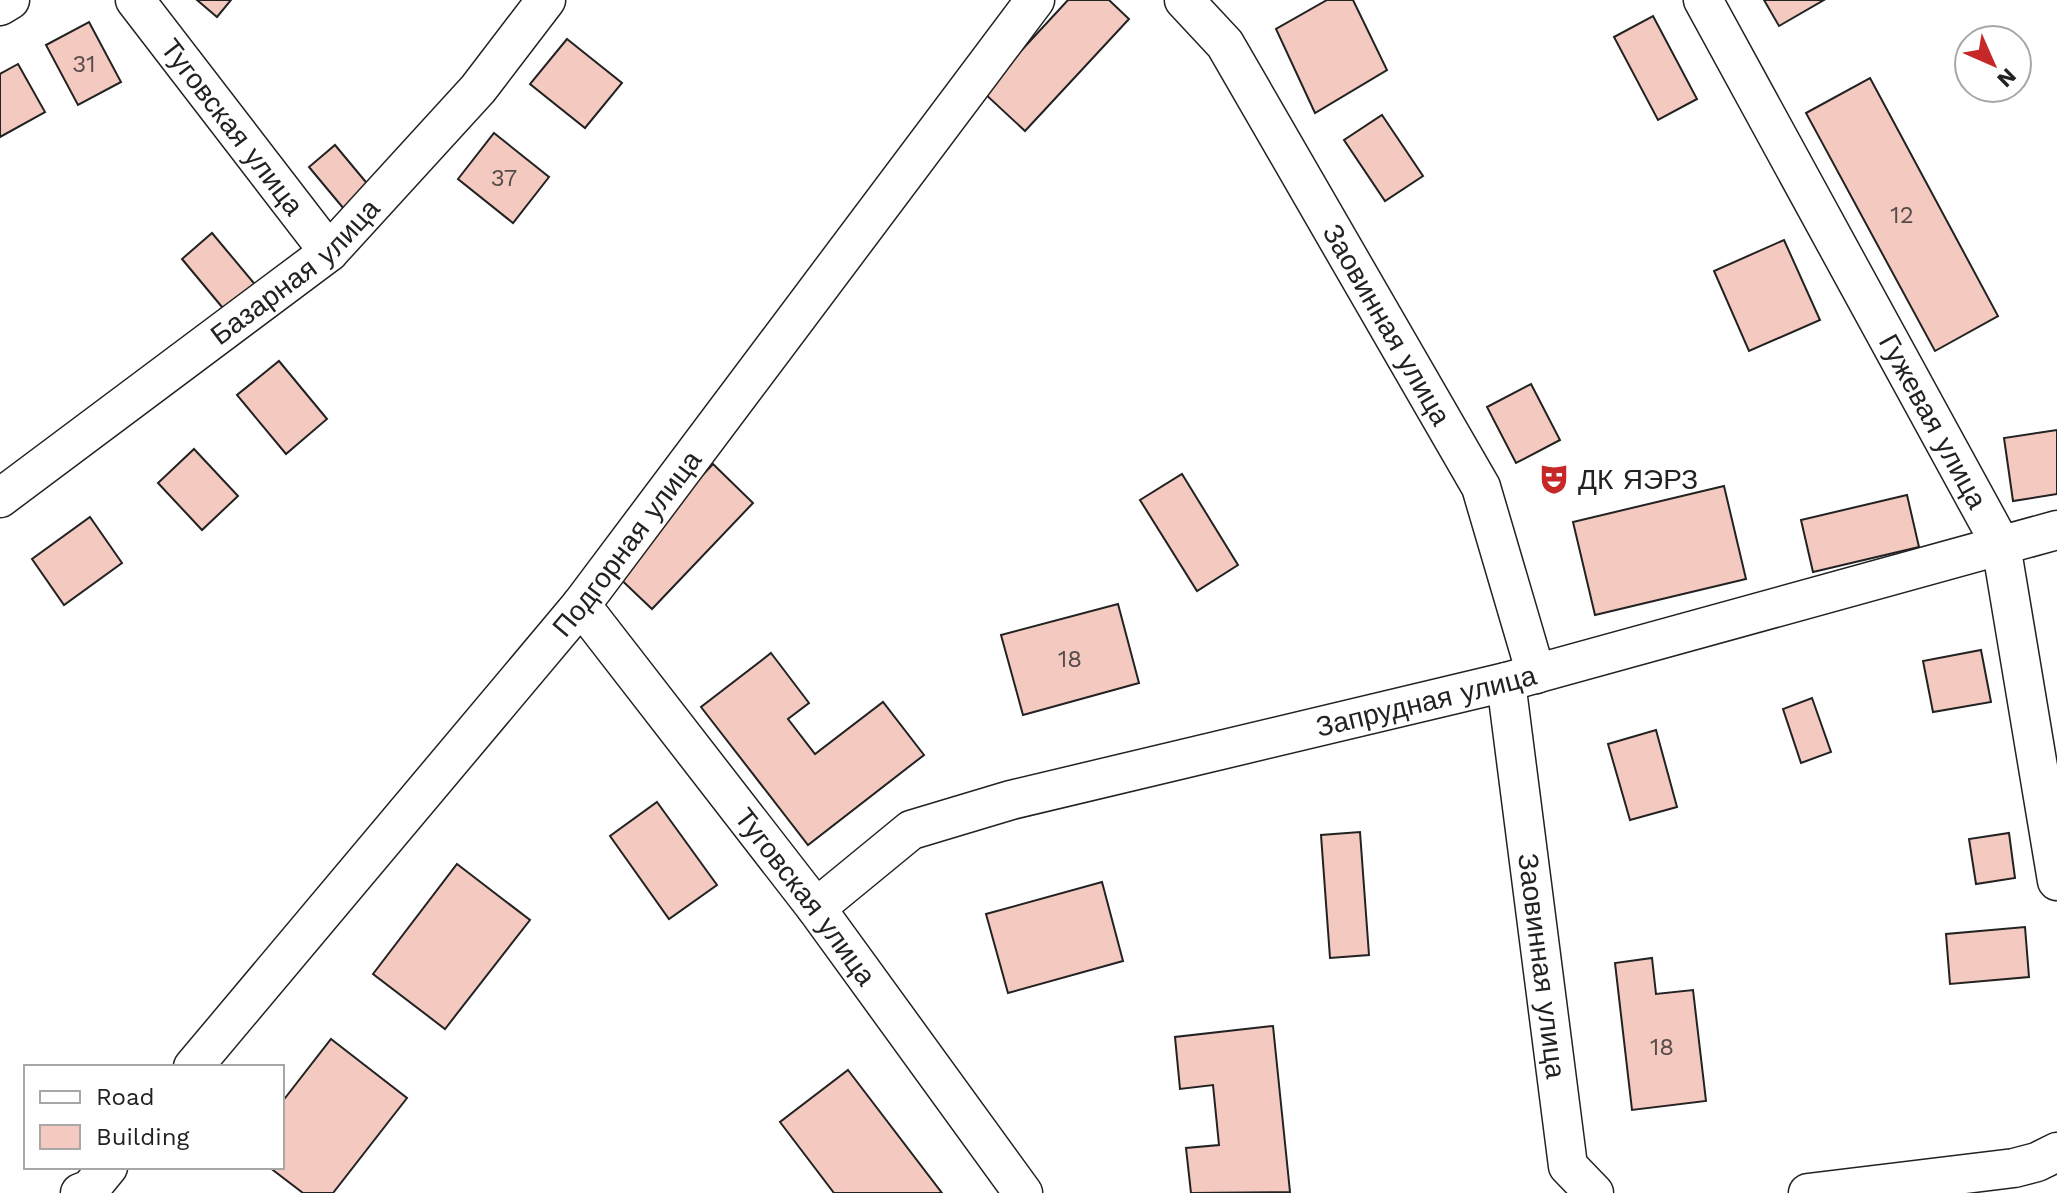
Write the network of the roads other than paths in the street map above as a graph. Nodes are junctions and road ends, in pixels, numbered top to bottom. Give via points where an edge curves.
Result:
1 (10, 0) edge
2 (135, 0) edge
3 (546, 0) edge
4 (1035, 0) edge
5 (1184, 0) edge
6 (1703, 0) edge
7 (0, 6) edge
8 (329, 252) junction
9 (0, 498) edge
10 (2057, 530) edge
11 (2002, 555) junction
12 (2057, 555) edge
13 (581, 605) junction
14 (1521, 678) junction
15 (2057, 881) edge
16 (816, 908) junction
17 (195, 1065) edge
18 (2057, 1152) edge
19 (106, 1169) edge
20 (80, 1193) edge
21 (1023, 1193) edge
22 (1594, 1193) edge
23 (1808, 1193) edge

1 - 7 street
2 - 8 street, Туговская улица
3 - 8 street, Базарная улица via 478,89
4 - 13 street, Подгорная улица
5 - 14 street, Заовинная улица via 1225,44 1481,487
6 - 11 street, Гужевая улица
8 - 9 street, Базарная улица
10 - 11 street, Запрудная улица
11 - 12 street
11 - 14 street, Запрудная улица
11 - 15 street, Гужевая улица
13 - 16 street, Туговская улица
13 - 17 street, Подгорная улица
14 - 16 street, Запрудная улица via 1011,800 911,830
14 - 22 street, Заовинная улица via 1568,1166
16 - 21 street, Туговская улица
18 - 23 street via 2014,1168
19 - 20 street

